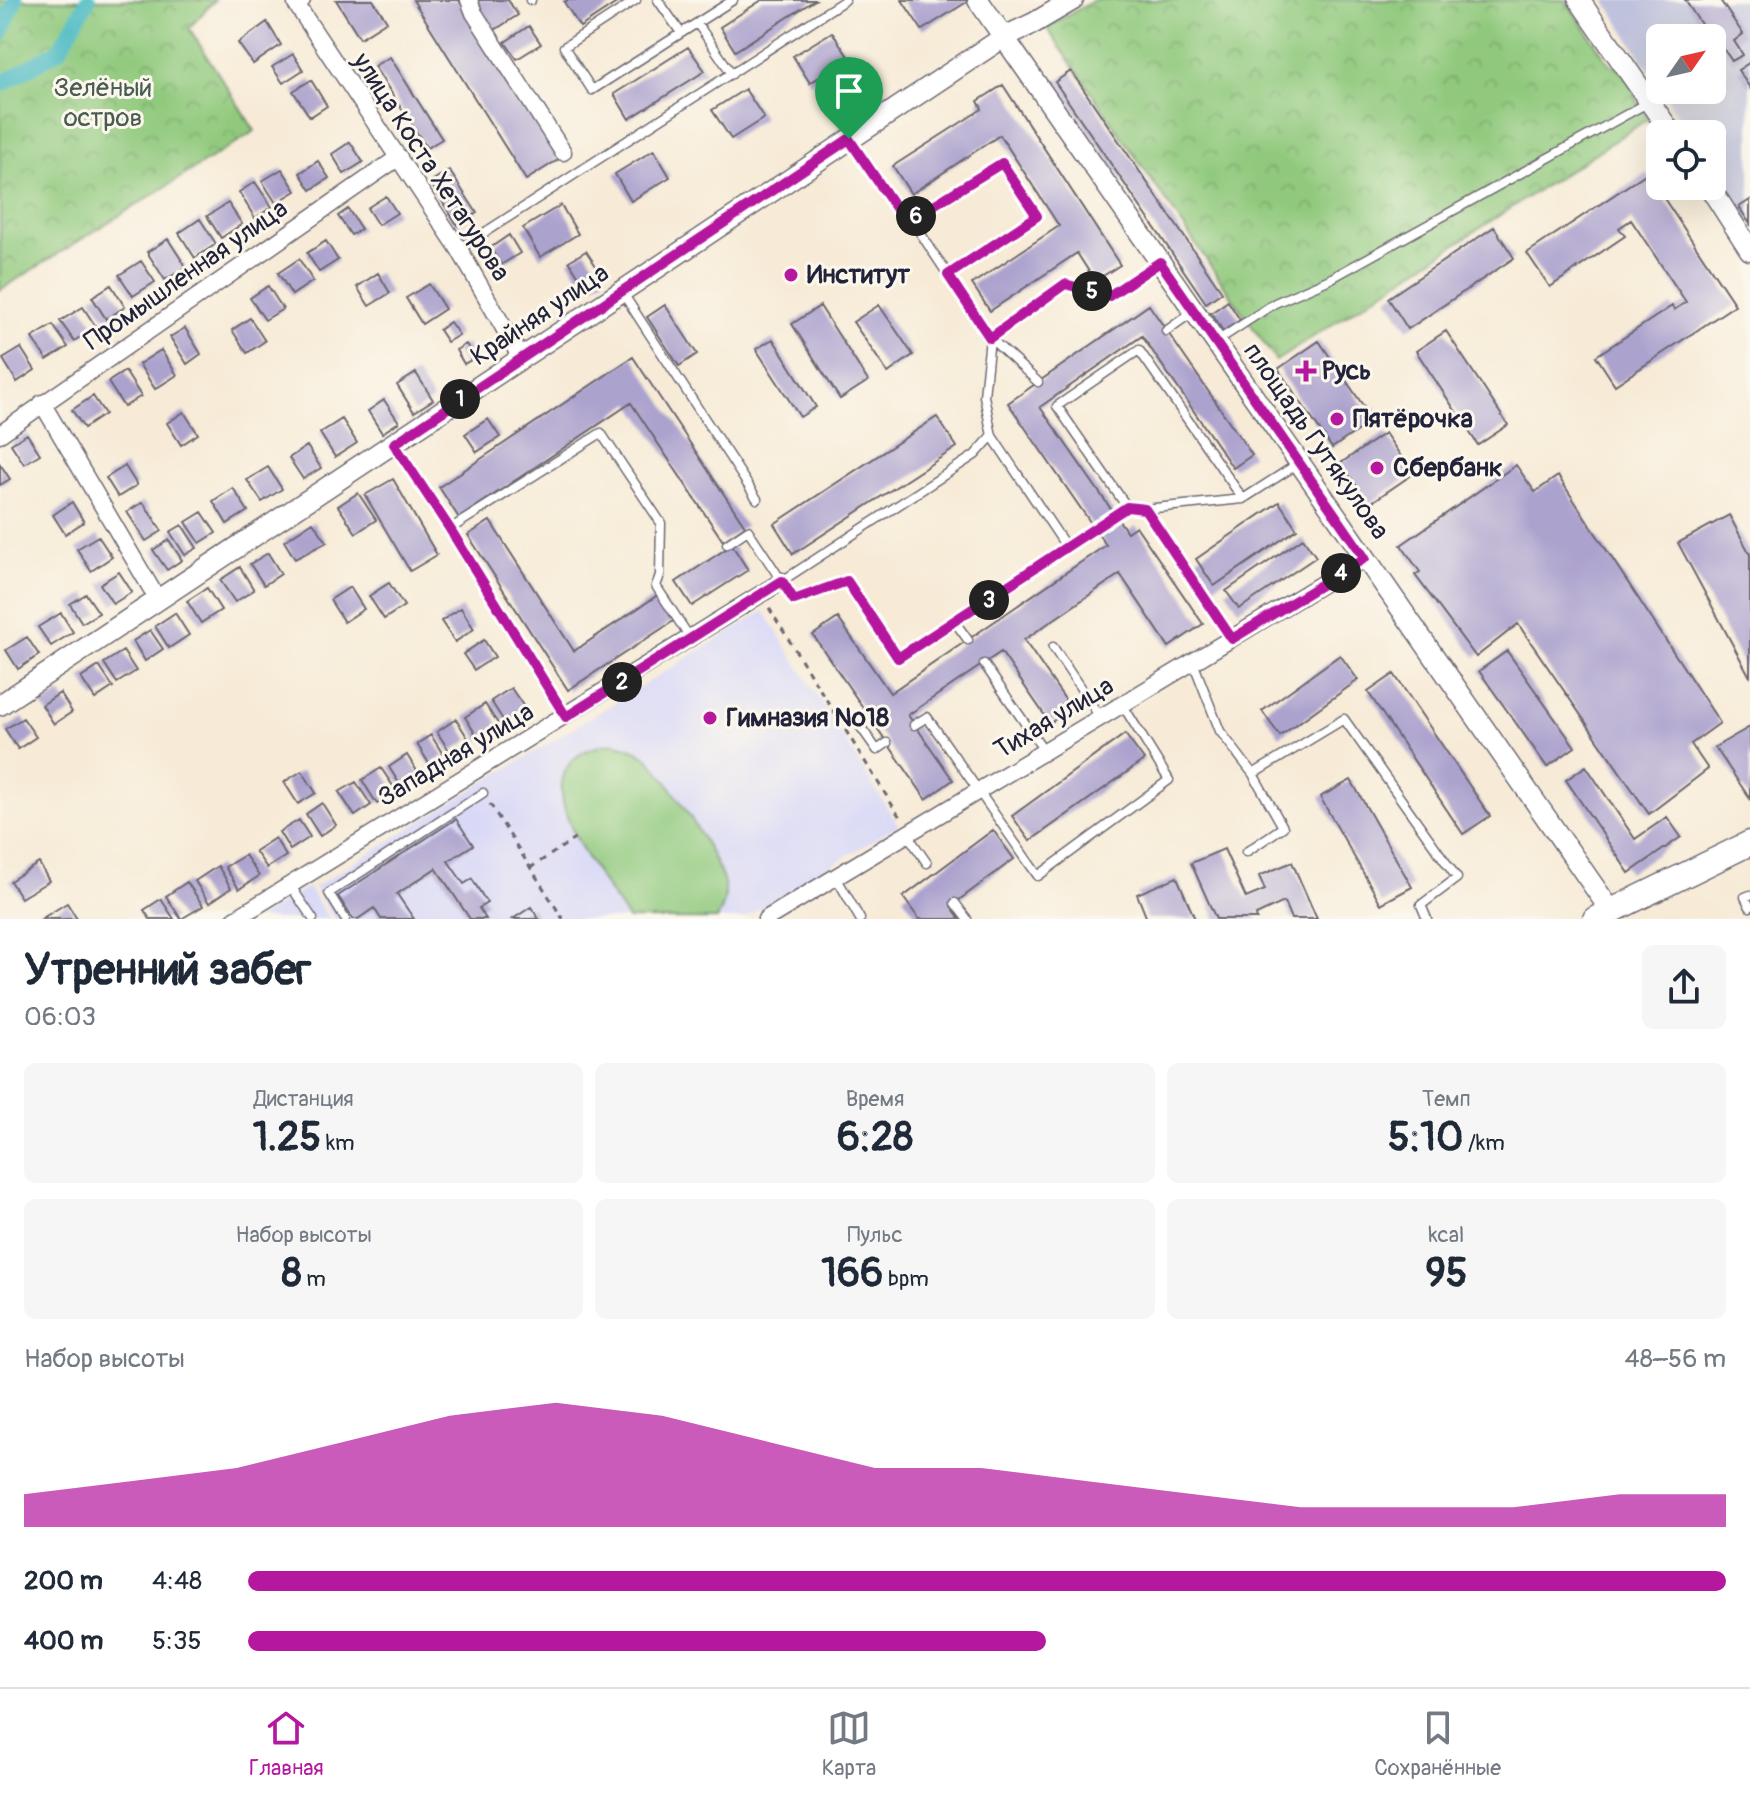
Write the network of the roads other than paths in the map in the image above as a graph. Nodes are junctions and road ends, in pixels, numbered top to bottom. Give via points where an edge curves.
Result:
1 (469, 0) edge
2 (636, 0) edge
3 (658, 0) edge
4 (733, 0) edge
5 (845, 0) edge
6 (978, 0) edge
7 (1073, 0) edge
8 (1579, 0) edge
9 (299, 2) edge
10 (697, 23) junction
11 (681, 33) junction
12 (1004, 37) junction
13 (732, 74) junction
14 (1646, 96) edge
15 (1646, 104) edge
16 (849, 139) junction
17 (563, 152) dead end
18 (399, 157) junction
19 (1718, 200) edge
20 (911, 219) junction
21 (459, 249) junction
22 (1750, 250) edge
23 (1160, 262) junction
24 (948, 275) junction
25 (621, 292) junction
26 (1194, 311) junction
27 (1166, 331) dead end
28 (990, 338) junction
29 (1215, 342) junction
30 (1147, 344) dead end
31 (1139, 350) junction
32 (521, 358) junction
33 (1038, 382) dead end
34 (42, 403) junction
35 (0, 434) edge
36 (992, 436) junction
37 (394, 444) junction
38 (1299, 463) junction
39 (757, 499) dead end
40 (1243, 499) junction
41 (1127, 507) junction
42 (1145, 509) junction
43 (450, 529) junction
44 (727, 544) dead end
45 (1067, 548) junction
46 (1365, 558) junction
47 (782, 581) junction
48 (158, 600) junction
49 (955, 622) junction
50 (691, 638) junction
51 (1232, 639) junction
52 (968, 640) dead end
53 (1053, 647) dead end
54 (1193, 662) junction
55 (984, 664) dead end
56 (1122, 704) junction
57 (0, 705) edge
58 (566, 717) junction
59 (1100, 717) junction
60 (914, 725) dead end
61 (860, 726) dead end
62 (887, 743) dead end
63 (1045, 752) junction
64 (1253, 774) junction
65 (977, 792) junction
66 (483, 793) road end
67 (906, 830) junction
68 (1750, 843) edge
69 (1246, 852) dead end
70 (927, 863) dead end
71 (836, 877) junction
72 (290, 885) junction
73 (1750, 895) edge
74 (955, 903) dead end
75 (1750, 907) edge
76 (1603, 915) edge
77 (235, 919) edge
78 (313, 919) edge
79 (345, 919) edge
80 (766, 919) edge
81 (860, 919) edge
82 (967, 919) edge
83 (1427, 919) edge

1 - 17 street
2 - 11 lane via 564,47 592,90
3 - 11 lane
4 - 10 lane
5 - 13 lane
6 - 12 street, площадь Гутякулова
7 - 12 street, Крайняя улица
8 - 14 street
9 - 18 street, улица Коста Хетагурова
10 - 11 lane
10 - 13 lane
12 - 16 street, Крайняя улица
12 - 23 street, площадь Гутякулова
13 - 21 lane
15 - 29 lane via 1330,279 1275,303
16 - 20 lane via 898,211
16 - 25 street, Крайняя улица
18 - 21 street, улица Коста Хетагурова
18 - 34 street, Промышленная улица
19 - 22 street
20 - 24 lane
20 - 24 lane via 1002,163 1037,216
21 - 32 street, улица Коста Хетагурова
23 - 26 street, площадь Гутякулова
23 - 28 lane via 1109,296 1065,284
24 - 28 lane
25 - 32 street, Крайняя улица
25 - 39 lane
26 - 27 lane
26 - 29 street, площадь Гутякулова
28 - 33 lane
28 - 36 lane via 984,396
29 - 38 street, площадь Гутякулова
30 - 31 lane
31 - 40 lane
31 - 41 lane via 1054,403
32 - 37 street, Крайняя улица
34 - 35 street, Промышленная улица
34 - 48 street
36 - 45 lane
36 - 47 lane via 975,455
37 - 43 lane
37 - 48 street, Крайняя улица
38 - 40 lane
38 - 46 street, площадь Гутякулова
40 - 42 lane
41 - 42 lane
41 - 45 lane
42 - 51 lane
43 - 50 lane via 601,433 661,523 656,586
43 - 58 lane
44 - 47 lane via 748,530
45 - 49 lane
46 - 51 street, Тихая улица
46 - 76 street, площадь Гутякулова
47 - 49 lane via 794,600 847,581 898,658
47 - 50 street, Западная улица
48 - 57 street, Крайняя улица
49 - 52 lane
50 - 58 street, Западная улица
51 - 54 street, Тихая улица
53 - 59 lane
54 - 56 street, Тихая улица
54 - 64 lane via 1220,731
55 - 63 lane
56 - 59 street, Тихая улица
56 - 65 lane via 1169,780 1038,876
58 - 72 street, Западная улица
59 - 63 street, Тихая улица
60 - 65 lane via 927,717
61 - 62 lane via 877,750
63 - 65 street, Тихая улица
64 - 69 lane via 1283,827
64 - 83 lane via 1344,719 1457,878 1421,905
65 - 67 street, Тихая улица
66 - 79 lane via 329,893
67 - 70 lane
67 - 71 street, Тихая улица
68 - 76 main road
71 - 80 street, Тихая улица
71 - 81 lane
72 - 77 street, Западная улица
72 - 78 lane
73 - 75 lane via 1745,897
74 - 82 lane

